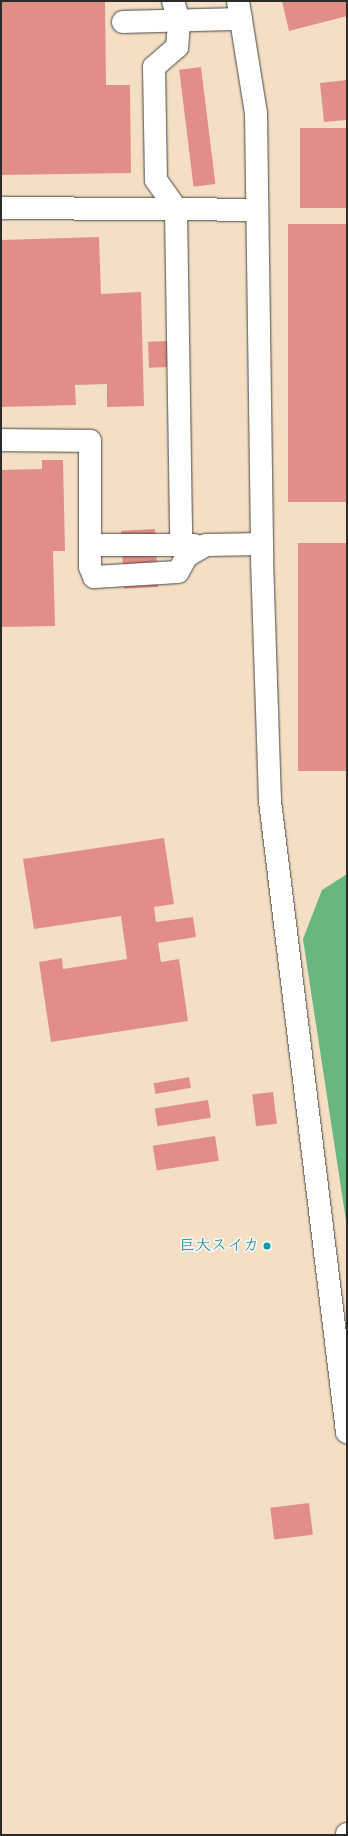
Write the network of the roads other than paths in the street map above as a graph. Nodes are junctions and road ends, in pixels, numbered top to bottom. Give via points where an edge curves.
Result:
1 (239, 10) edge
2 (176, 11) edge
3 (123, 22) dead end
4 (1, 208) edge
5 (176, 209) junction
6 (257, 210) junction
7 (1, 440) edge
8 (262, 544) junction
9 (91, 545) junction
10 (181, 545) junction
11 (206, 545) junction
12 (347, 1432) edge

1 - 2 street
1 - 6 street via 256,114
2 - 3 street
2 - 5 street via 177,47 154,68 156,180
4 - 5 street
5 - 6 street
5 - 10 street
6 - 8 street
7 - 9 street via 90,440
8 - 11 street
8 - 12 street via 270,801
9 - 10 street
9 - 11 street via 94,577 178,572 187,556
10 - 11 street

